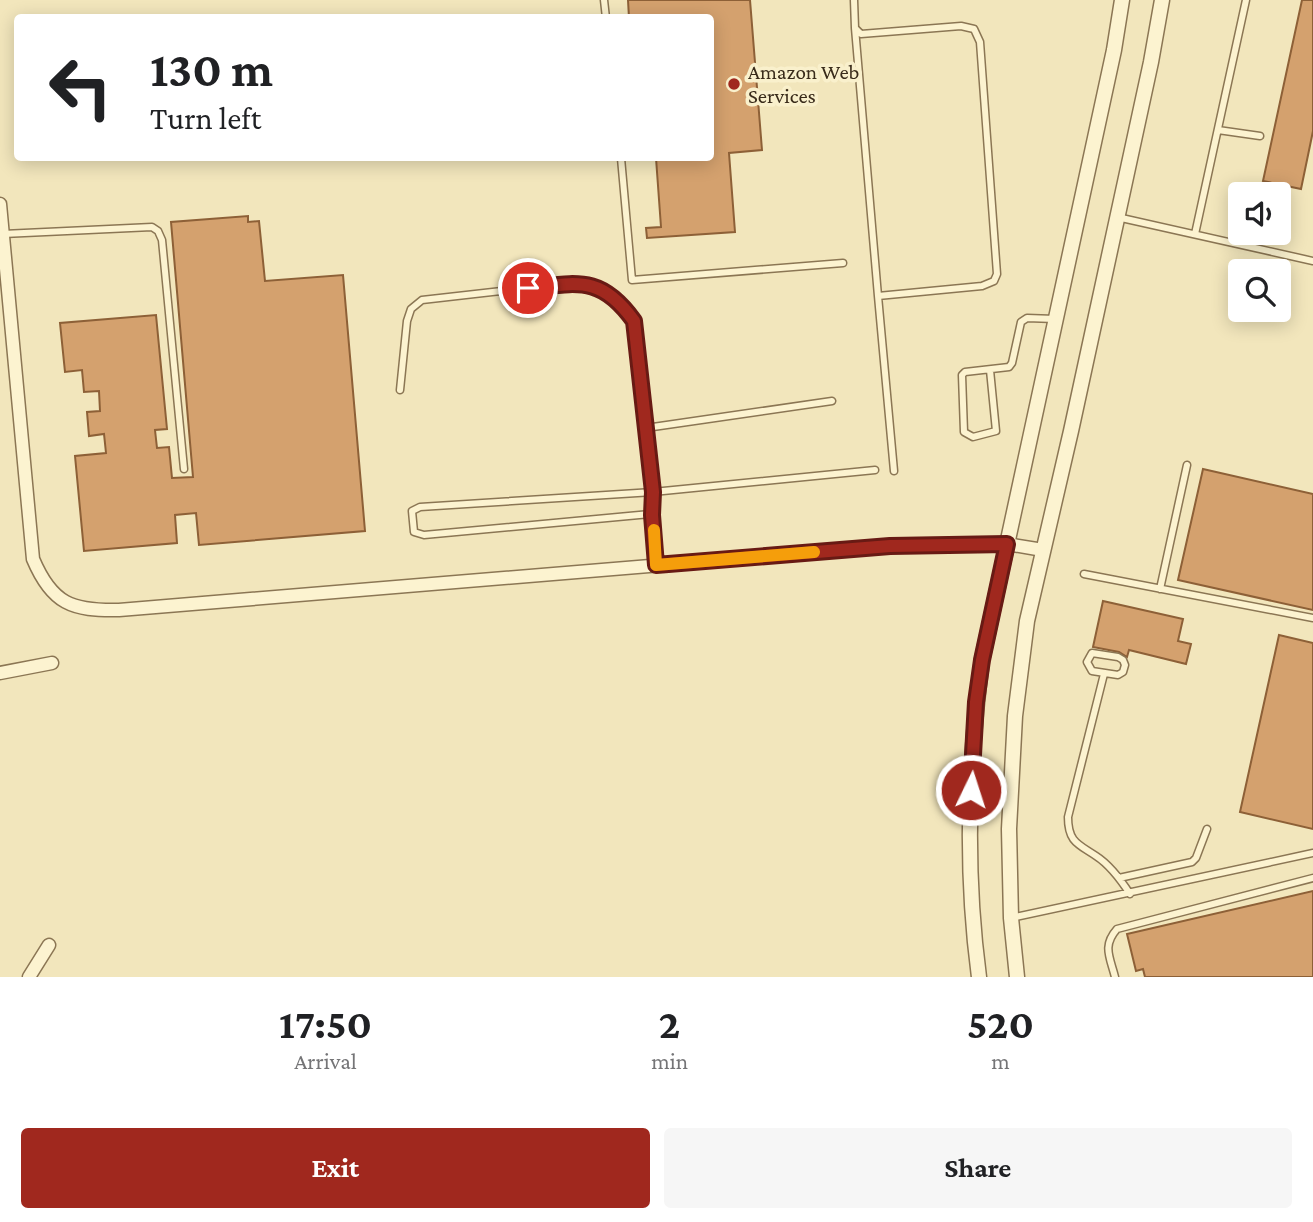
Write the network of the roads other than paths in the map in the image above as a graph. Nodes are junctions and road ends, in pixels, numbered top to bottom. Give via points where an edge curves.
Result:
1 (854, 0) edge
2 (1122, 0) edge
3 (1162, 0) edge
4 (1246, 0) edge
5 (855, 28) junction
6 (1218, 130) junction
7 (1260, 136) dead end
8 (621, 161) edge
9 (0, 204) edge
10 (1117, 217) junction
11 (3, 234) junction
12 (1195, 234) junction
13 (1313, 261) edge
14 (843, 263) dead end
15 (878, 296) junction
16 (1055, 319) junction
17 (990, 370) junction
18 (400, 390) dead end
19 (832, 401) dead end
20 (646, 428) junction
21 (1187, 465) dead end
22 (184, 469) dead end
23 (875, 470) dead end
24 (894, 471) dead end
25 (653, 492) junction
26 (652, 515) junction
27 (1007, 544) junction
28 (1043, 550) junction
29 (656, 565) junction
30 (1084, 574) dead end
31 (1160, 589) junction
32 (1313, 618) edge
33 (52, 663) dead end
34 (0, 673) edge
35 (1104, 674) junction
36 (1207, 829) dead end
37 (1313, 853) edge
38 (1119, 878) junction
39 (1313, 878) edge
40 (1130, 894) junction
41 (1011, 918) junction
42 (50, 945) dead end
43 (29, 977) edge
44 (979, 977) edge
45 (1017, 977) edge
46 (1115, 977) edge

1 - 5 lane
2 - 16 street
3 - 10 street
4 - 6 lane
5 - 15 lane
5 - 15 lane via 868,34 961,26 974,29 980,42 997,274 994,281 982,286
6 - 7 lane
6 - 12 lane
8 - 14 lane via 632,280
9 - 11 street
10 - 12 lane
10 - 28 street
11 - 22 lane via 158,231
11 - 29 street via 33,559 43,581 70,604 95,611 119,610
12 - 13 lane
15 - 24 lane
16 - 17 lane via 1024,320 1012,363
16 - 27 street
17 - 17 lane via 962,375 964,432 973,436 996,432
18 - 20 lane via 407,321 411,309 422,300 581,282 605,292 634,321
19 - 20 lane
20 - 25 lane
21 - 31 lane
23 - 25 lane
25 - 26 lane
25 - 26 lane via 412,511 414,532 424,535
26 - 29 lane
27 - 28 street
27 - 29 street via 890,546
27 - 44 street via 982,660 971,779 971,913
28 - 41 street via 1027,621 1014,730
30 - 31 lane
31 - 32 lane
33 - 34 street
35 - 35 lane via 1089,667 1092,653 1125,662 1120,674
35 - 38 lane via 1068,829 1078,846
36 - 38 lane via 1192,862
37 - 40 lane
38 - 40 lane
39 - 46 lane via 1117,929 1107,946
40 - 41 lane
41 - 45 street
42 - 43 street

